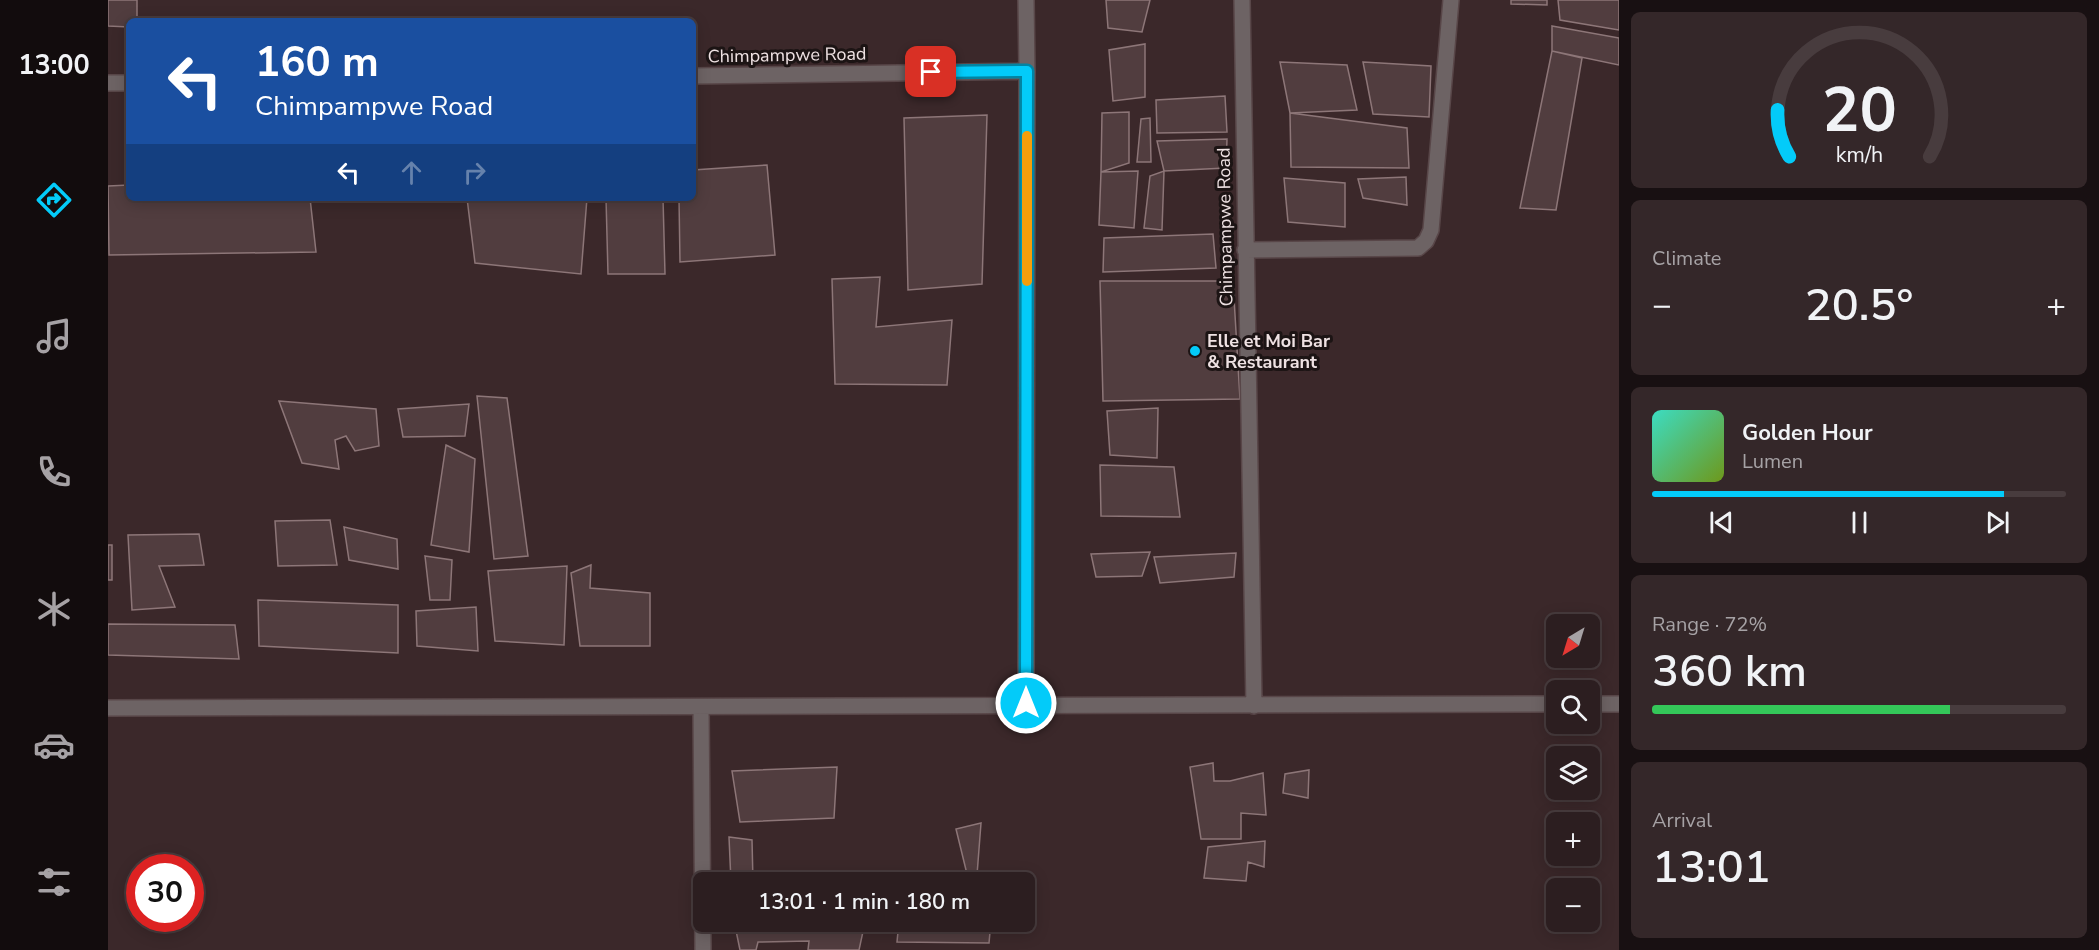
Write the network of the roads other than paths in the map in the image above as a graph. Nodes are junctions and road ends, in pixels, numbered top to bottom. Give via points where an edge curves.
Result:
1 (1026, 0) edge
2 (1242, 0) edge
3 (1451, 0) edge
4 (1027, 71) junction
5 (696, 76) edge
6 (108, 83) edge
7 (126, 83) edge
8 (1245, 250) junction
9 (1026, 703) junction
10 (1546, 704) edge
11 (1600, 704) edge
12 (1619, 704) edge
13 (1254, 706) junction
14 (701, 707) junction
15 (108, 708) edge
16 (703, 950) edge

1 - 4 street
2 - 8 street, Chimpampwe Road
3 - 8 street via 1431,230 1426,241 1418,248
4 - 5 street, Chimpampwe Road
4 - 9 street
6 - 7 street
8 - 13 street, Chimpampwe Road
9 - 13 street
9 - 14 street
10 - 13 street
11 - 12 street
14 - 15 street
14 - 16 street

